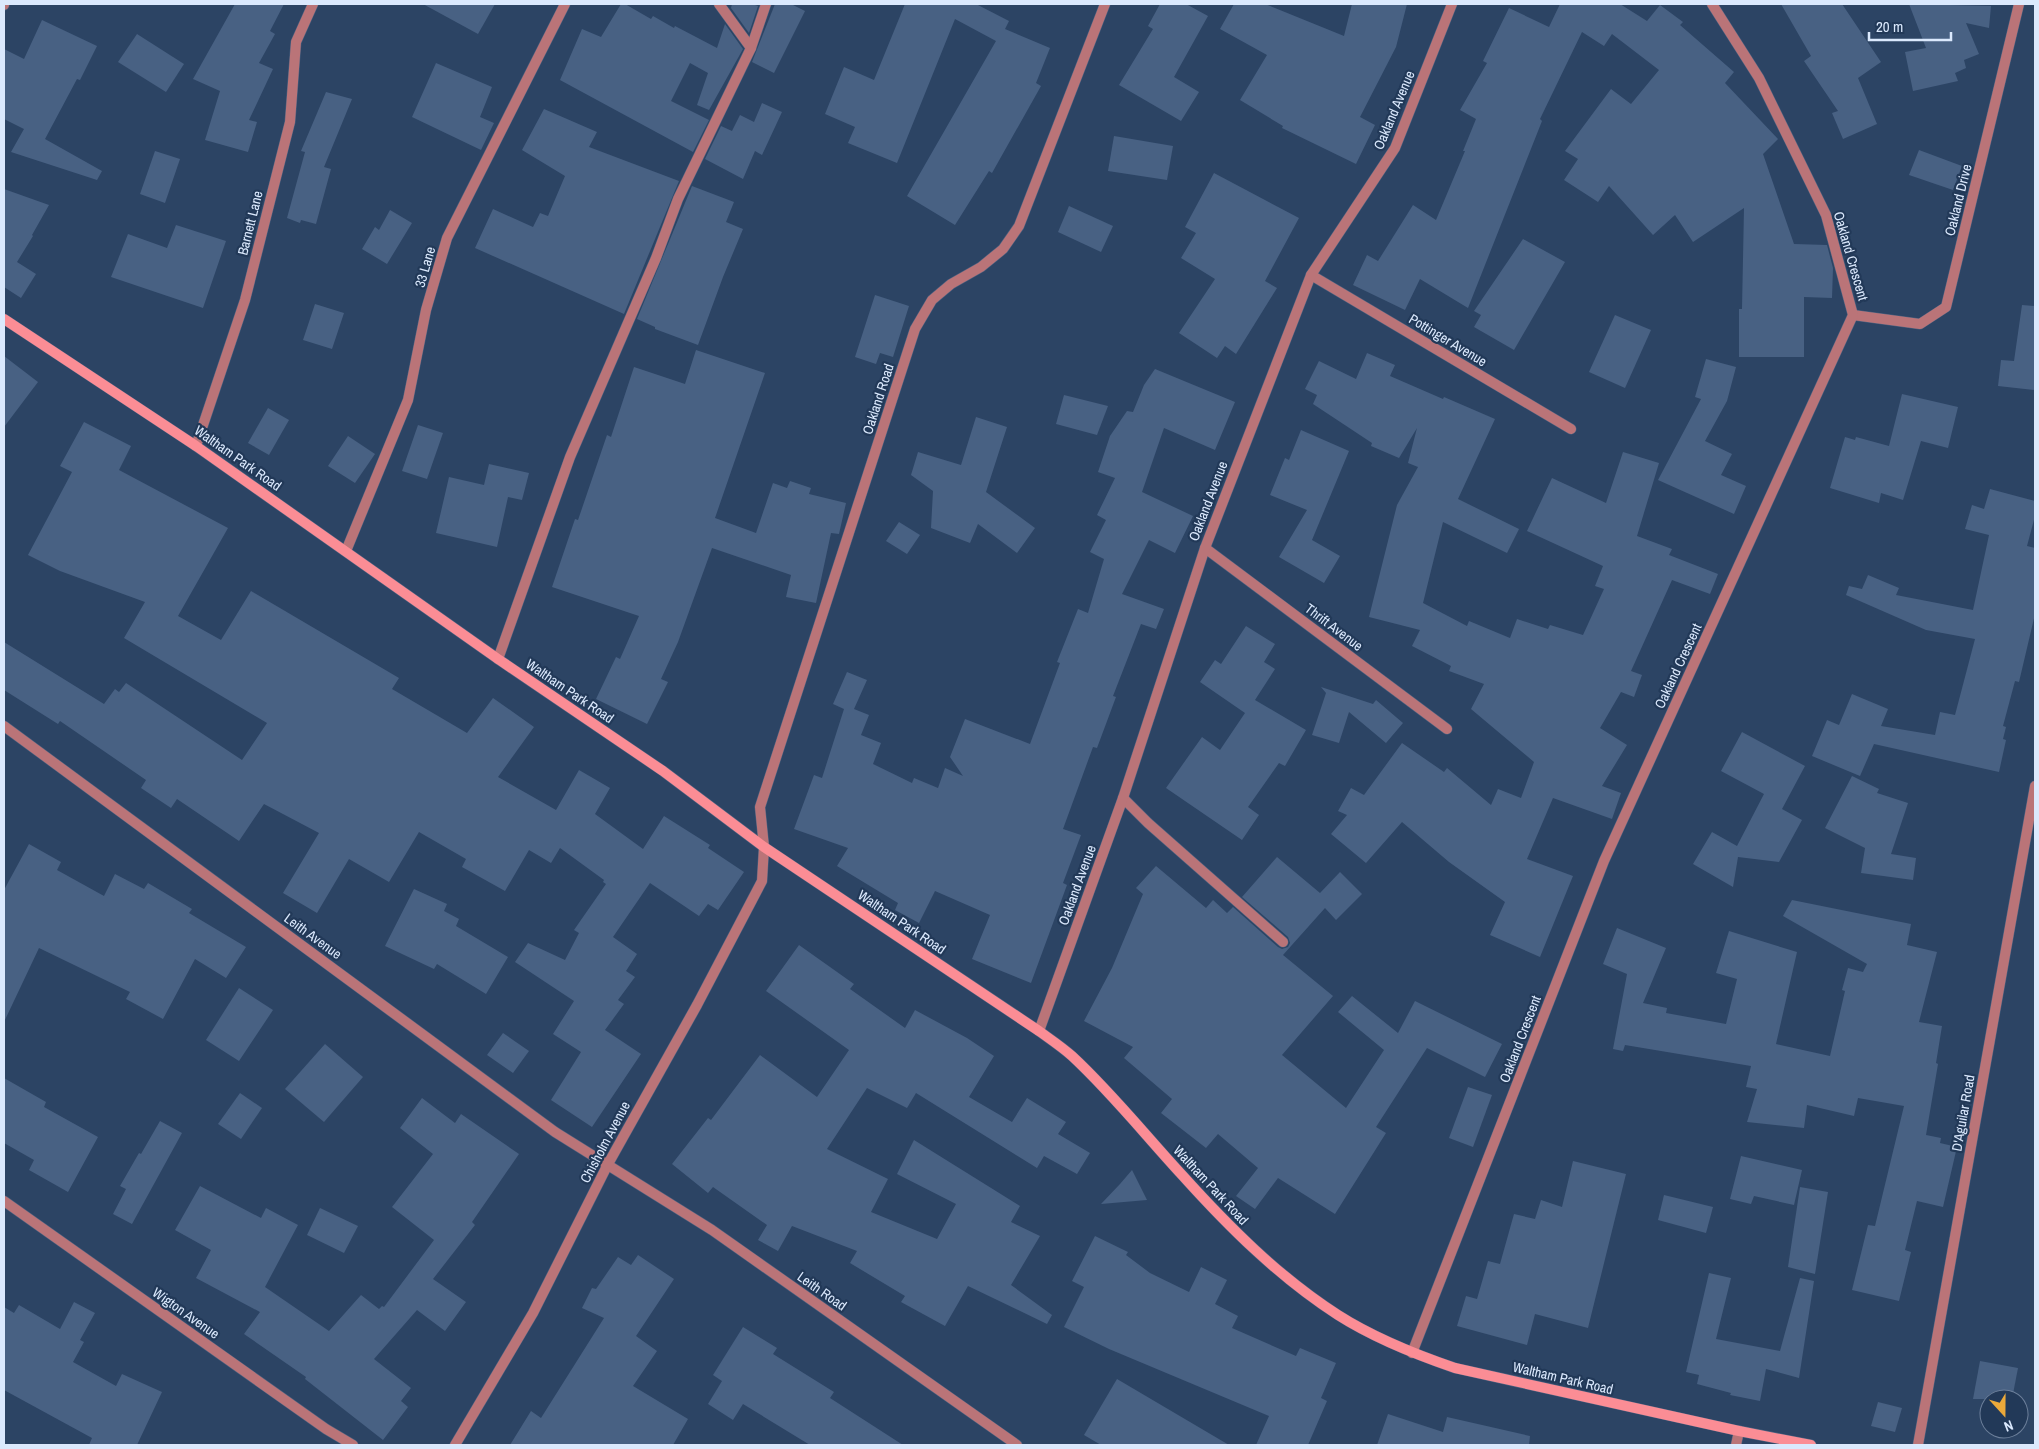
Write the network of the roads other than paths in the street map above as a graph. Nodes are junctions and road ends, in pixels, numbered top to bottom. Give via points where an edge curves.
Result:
1 (313, 4) edge
2 (565, 4) edge
3 (719, 4) edge
4 (766, 4) edge
5 (1105, 4) edge
6 (1452, 4) edge
7 (1712, 4) edge
8 (2019, 4) edge
9 (751, 48) junction
10 (1311, 275) junction
11 (1854, 315) junction
12 (4, 319) edge
13 (1571, 429) dead end
14 (196, 446) junction
15 (1204, 548) junction
16 (346, 551) junction
17 (498, 659) junction
18 (4, 726) edge
19 (1447, 729) dead end
20 (2035, 786) edge
21 (1123, 798) junction
22 (764, 847) junction
23 (1283, 942) dead end
24 (1039, 1031) junction
25 (608, 1164) junction
26 (4, 1201) edge
27 (1412, 1353) junction
28 (1739, 1431) junction
29 (353, 1445) edge
30 (455, 1445) edge
31 (1017, 1445) edge
32 (1736, 1445) edge
33 (1812, 1445) edge
34 (1918, 1445) edge

1 - 14 street, Barnett Lane via 296,42 290,122 245,300
2 - 16 street, 33 Lane via 447,238 426,310 408,400
3 - 9 street
4 - 9 street
5 - 22 street, Oakland Road via 1019,226 1003,249 932,300 915,329 760,807
6 - 10 street, Oakland Avenue via 1395,148
7 - 11 street, Oakland Crescent via 1759,78 1826,215
8 - 11 street, Oakland Drive via 1946,306 1920,324
9 - 17 street via 678,199 570,457
10 - 13 street, Pottinger Avenue
10 - 15 street, Oakland Avenue
11 - 27 street, Oakland Crescent via 1604,861
12 - 14 main road, Waltham Park Road
14 - 16 main road, Waltham Park Road
15 - 19 street, Thrift Avenue
15 - 21 street, Oakland Avenue
16 - 17 main road, Waltham Park Road
17 - 22 main road, Waltham Park Road via 663,771
18 - 25 street, Leith Avenue via 555,1132
20 - 34 street, D'Aguilar Road
21 - 23 street
21 - 24 street, Oakland Avenue
22 - 24 main road, Waltham Park Road
22 - 25 street, Chisholm Avenue via 762,882
24 - 27 main road, Waltham Park Road via 1092,1076 1251,1246 1338,1315
25 - 30 street, Chisholm Avenue via 533,1313
25 - 31 street, Leith Road via 712,1230
26 - 29 street, Wigton Avenue
27 - 28 main road, Waltham Park Road via 1455,1368
28 - 32 street
28 - 33 main road, Waltham Park Road

